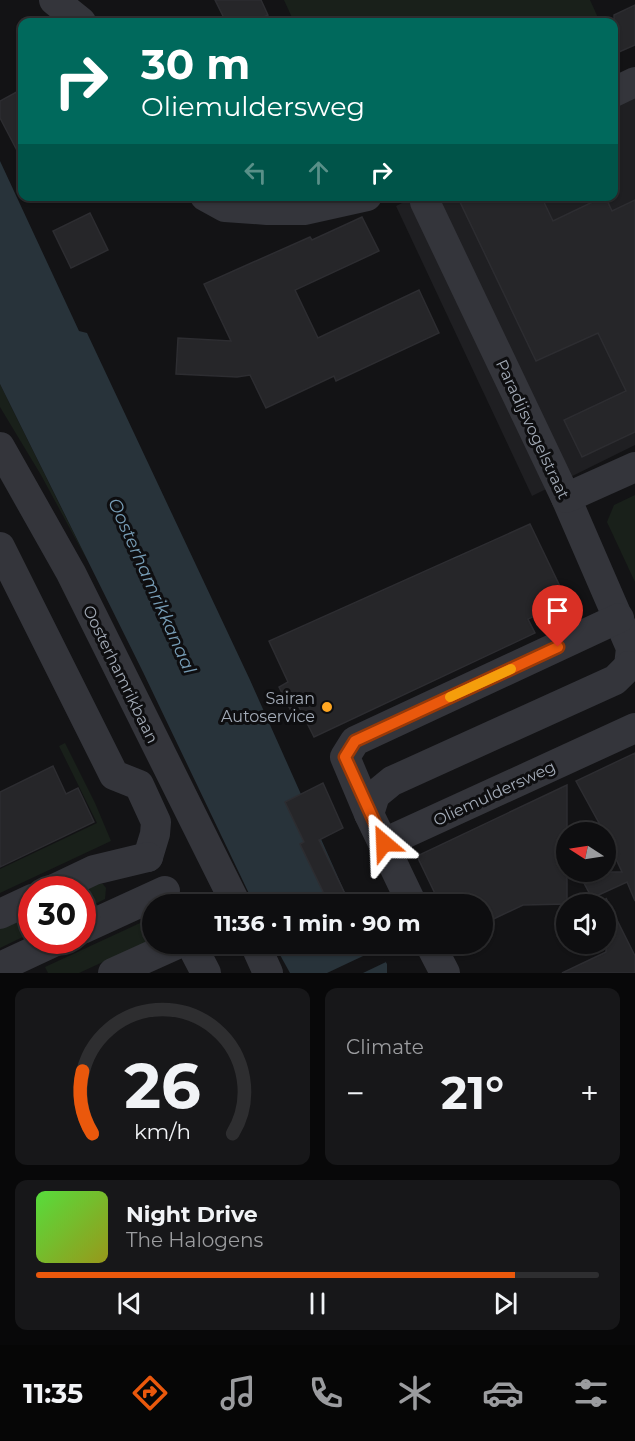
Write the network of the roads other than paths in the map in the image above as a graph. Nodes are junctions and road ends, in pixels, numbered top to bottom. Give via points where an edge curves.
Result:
1 (54, 0) edge
2 (76, 18) edge
3 (635, 82) edge
4 (618, 90) edge
5 (214, 201) edge
6 (344, 201) edge
7 (425, 201) edge
8 (0, 447) edge
9 (635, 467) edge
10 (566, 498) junction
11 (0, 547) edge
12 (619, 618) junction
13 (632, 670) edge
14 (635, 728) edge
15 (369, 814) junction
16 (384, 843) junction
17 (148, 857) junction
18 (81, 876) edge
19 (166, 894) edge
20 (231, 894) edge
21 (407, 894) edge
22 (18, 906) edge
23 (142, 907) edge
24 (0, 914) edge
25 (96, 924) edge
26 (27, 954) edge
27 (155, 954) edge
28 (196, 954) edge
29 (259, 954) edge
30 (435, 954) edge
31 (0, 967) edge
32 (113, 973) edge
33 (206, 973) edge
34 (268, 973) edge
35 (444, 973) edge

1 - 2 street
3 - 4 street
5 - 6 street via 225,207 304,210
7 - 10 street, Paradijsvogelstraat
8 - 20 street, Oosterhamrikbaan via 70,573
9 - 10 street
10 - 12 street, Paradijsvogelstraat
11 - 17 street via 114,775 141,788 156,822
12 - 13 street, Paradijsvogelstraat via 631,648
12 - 15 street via 355,741 345,757
13 - 15 street via 392,781 375,795
14 - 16 street, Oliemuldersweg
15 - 16 street
16 - 21 street
17 - 18 street
17 - 19 street
22 - 24 street
23 - 25 street
26 - 31 street
27 - 32 street
28 - 33 street
29 - 34 street
30 - 35 street

